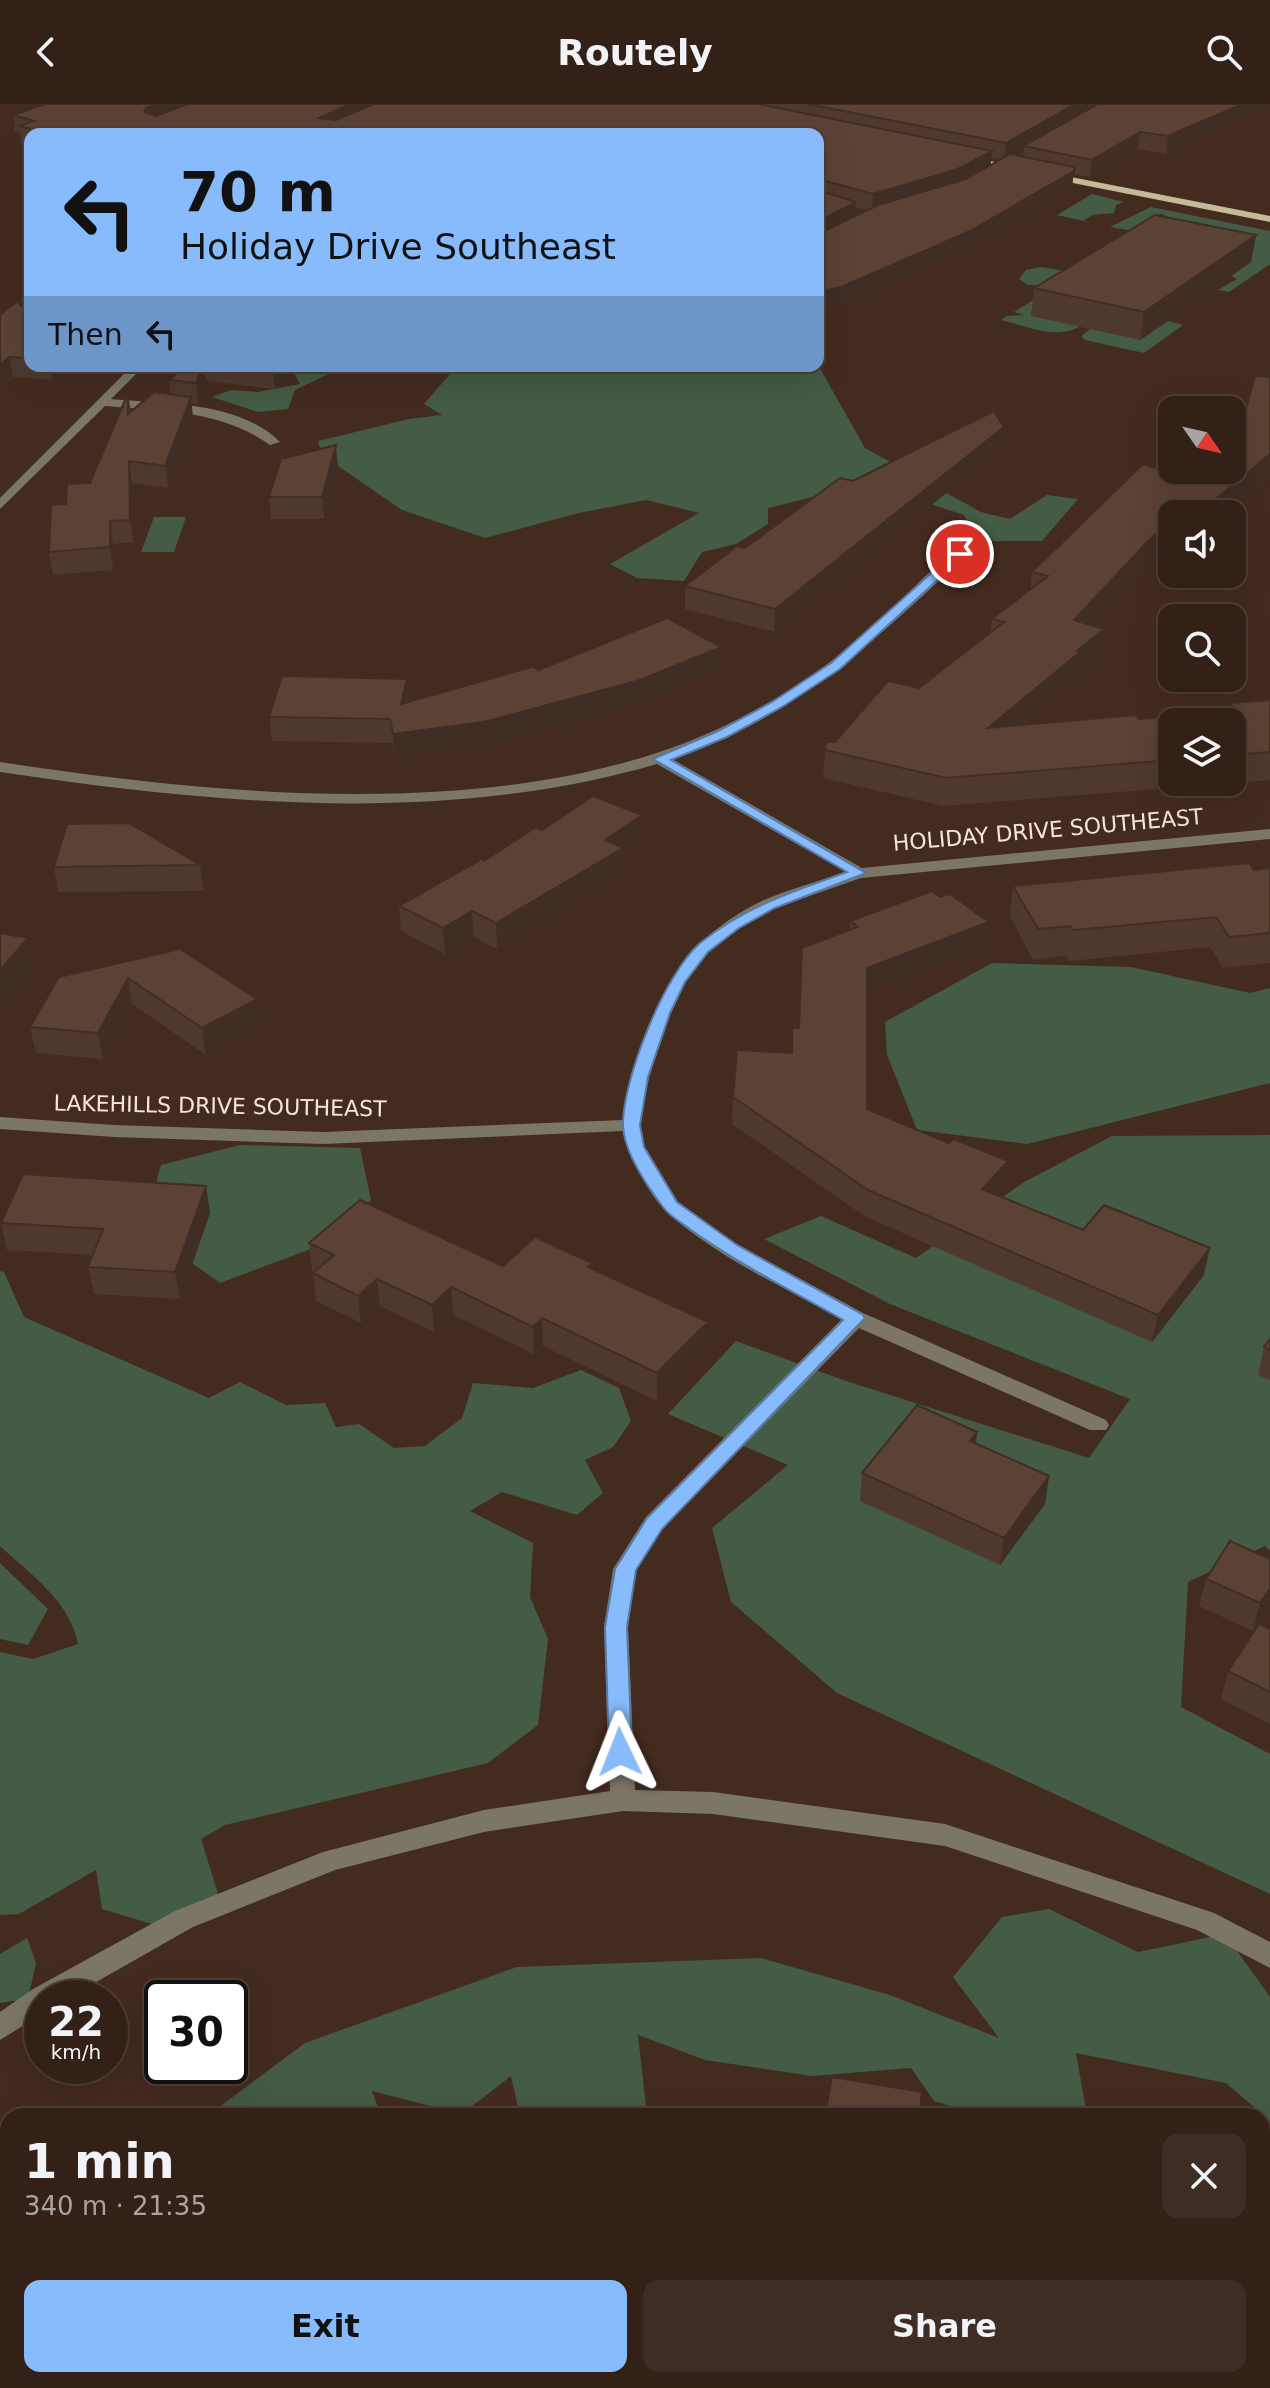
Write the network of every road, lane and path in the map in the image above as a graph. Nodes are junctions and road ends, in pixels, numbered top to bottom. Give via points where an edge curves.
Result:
1 (950, 156) edge
2 (1019, 158) edge
3 (1004, 167) junction
4 (986, 178) edge
5 (1270, 219) edge
6 (132, 372) edge
7 (101, 402) junction
8 (274, 442) dead end
9 (0, 505) edge
10 (960, 554) dead end
11 (660, 759) junction
12 (0, 767) edge
13 (1270, 834) edge
14 (859, 873) junction
15 (0, 1123) edge
16 (631, 1125) junction
17 (856, 1318) junction
18 (1098, 1425) dead end
19 (623, 1800) junction
20 (1270, 1956) edge
21 (74, 1980) edge
22 (24, 2010) edge
23 (0, 2027) edge

1 - 3 main road
2 - 3 street
3 - 4 street
3 - 5 main road
6 - 7 street
7 - 8 street via 219,415 259,428
7 - 9 street
10 - 11 street via 835,666 777,705
11 - 12 street via 497,792 395,800 110,785
11 - 14 street
13 - 14 street, HOLIDAY DRIVE SOUTHEAST
14 - 16 street, HOLIDAY DRIVE SOUTHEAST via 769,904 702,949 662,1013 640,1077
15 - 16 street, LAKEHILLS DRIVE SOUTHEAST via 323,1138
16 - 17 street via 635,1147 671,1206 731,1250
17 - 18 street
17 - 19 street via 654,1523 625,1569 616,1627
19 - 20 street via 713,1803 945,1835 1205,1921
19 - 21 street via 484,1821 332,1860 184,1919
22 - 23 street

